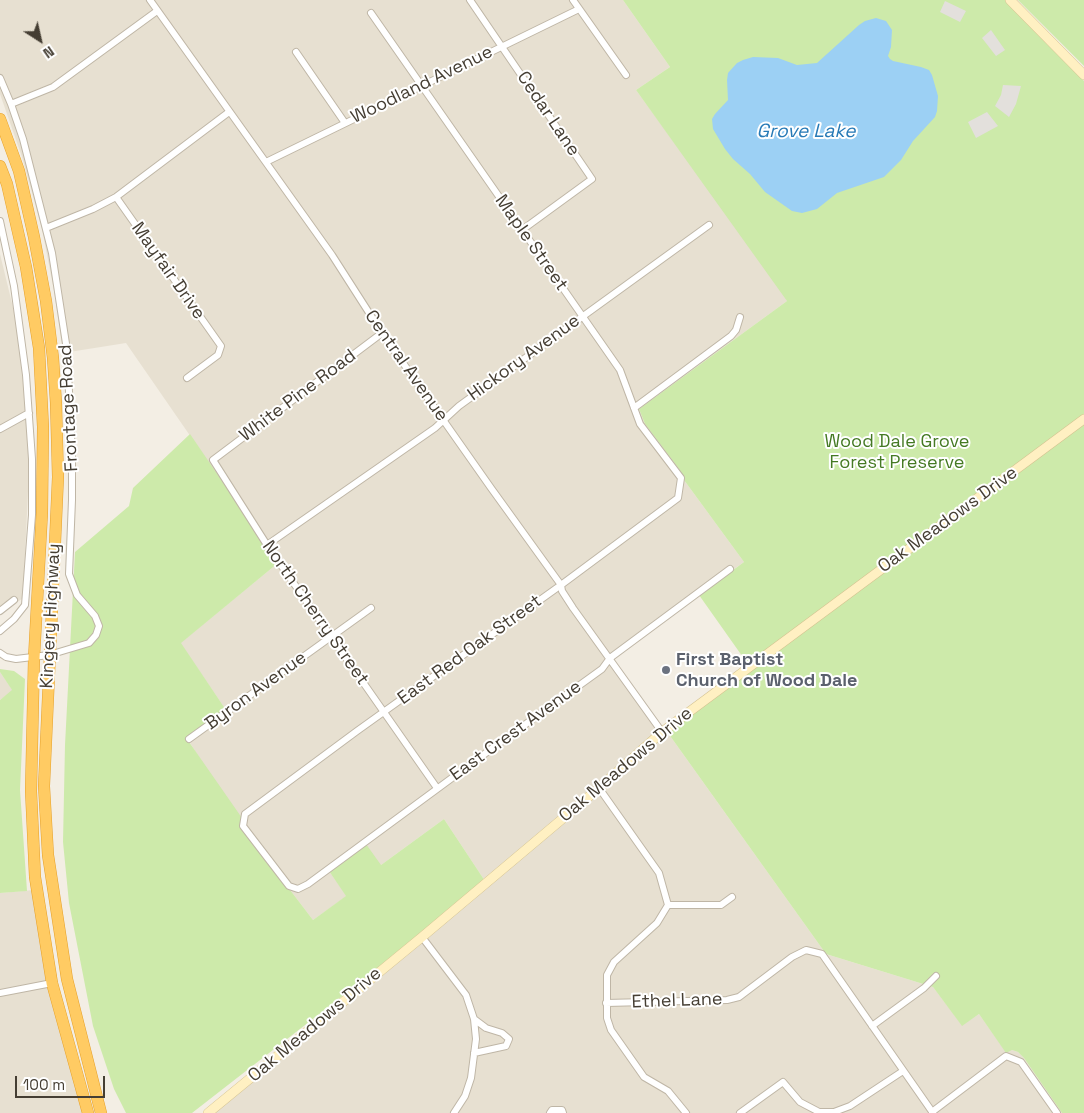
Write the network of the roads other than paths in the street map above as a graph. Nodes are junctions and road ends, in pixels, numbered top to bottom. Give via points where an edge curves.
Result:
1 (150, 0) edge
2 (470, 0) edge
3 (573, 0) edge
4 (1010, 0) edge
5 (579, 9) junction
6 (157, 10) junction
7 (371, 13) dead end
8 (502, 47) junction
9 (296, 52) dead end
10 (626, 75) dead end
11 (1084, 75) edge
12 (0, 78) edge
13 (421, 85) junction
14 (11, 104) junction
15 (229, 112) junction
16 (0, 119) edge
17 (345, 123) junction
18 (266, 162) junction
19 (0, 166) edge
20 (116, 196) junction
21 (0, 221) edge
22 (709, 225) dead end
23 (46, 228) junction
24 (522, 230) junction
25 (582, 316) junction
26 (740, 317) dead end
27 (382, 333) junction
28 (187, 378) dead end
29 (634, 408) junction
30 (29, 413) junction
31 (443, 419) junction
32 (1084, 419) edge
33 (0, 429) edge
34 (213, 460) joint
35 (681, 478) joint
36 (267, 545) junction
37 (730, 569) dead end
38 (561, 585) junction
39 (14, 600) dead end
40 (371, 608) dead end
41 (0, 611) edge
42 (0, 631) edge
43 (331, 636) junction
44 (0, 653) edge
45 (50, 655) junction
46 (34, 658) junction
47 (610, 658) junction
48 (384, 712) junction
49 (662, 732) junction
50 (189, 739) dead end
51 (437, 788) junction
52 (599, 788) junction
53 (298, 888) joint
54 (732, 897) dead end
55 (668, 905) junction
56 (422, 937) junction
57 (936, 976) dead end
58 (52, 984) junction
59 (0, 993) edge
60 (606, 1003) junction
61 (474, 1019) junction
62 (872, 1026) junction
63 (474, 1054) junction
64 (903, 1071) junction
65 (457, 1112) edge
66 (933, 1112) edge
67 (88, 1113) edge
68 (101, 1113) edge
69 (208, 1113) edge
70 (550, 1113) edge
71 (564, 1113) edge
72 (686, 1113) edge
73 (740, 1113) edge
74 (819, 1113) edge
75 (1056, 1113) edge

1 - 6 street, Central Avenue
2 - 8 street, Cedar Lane
3 - 5 street
4 - 11 street
5 - 8 street, Woodland Avenue
5 - 10 street
6 - 14 street via 53,87
6 - 15 street, Central Avenue
7 - 13 street, Maple Street
8 - 13 street, Woodland Avenue
8 - 24 street, Cedar Lane via 592,179
9 - 17 street
12 - 14 street, Frontage Road
13 - 17 street, Woodland Avenue
13 - 24 street, Maple Street
14 - 23 street, Frontage Road
15 - 18 street, Central Avenue
15 - 20 street
16 - 45 highway, Kingery Highway via 19,171 34,238 53,358 58,477
17 - 18 street, Woodland Avenue
18 - 27 street, Central Avenue
19 - 46 highway, Kingery Highway via 26,267 39,348 43,427 42,513
20 - 23 street
20 - 28 street, Mayfair Drive via 221,346 218,355
21 - 30 street via 15,288
22 - 25 street, Hickory Avenue
23 - 45 street, Frontage Road via 67,350 72,455 69,574 77,595 99,626 89,643
24 - 25 street, Maple Street
25 - 29 street, Maple Street via 620,370
25 - 31 street, Hickory Avenue
26 - 29 street via 731,336
27 - 31 street, Central Avenue
27 - 34 street, White Pine Road
29 - 35 street, Maple Street via 640,424
30 - 33 street
30 - 42 street via 32,515 26,604
31 - 36 street, Hickory Avenue
31 - 38 street, Central Avenue
32 - 49 street, Oak Meadows Drive
34 - 36 street, North Cherry Street
35 - 38 street, East Red Oak Street via 678,498
36 - 43 street, North Cherry Street
37 - 47 street, East Crest Avenue
38 - 47 street, Central Avenue via 573,608
38 - 48 street, East Red Oak Street
39 - 41 street
40 - 43 street, Byron Avenue
43 - 48 street, North Cherry Street
43 - 50 street, Byron Avenue
44 - 46 street, Frontage Road via 16,659
45 - 46 street, Frontage Road
45 - 68 highway, Kingery Highway via 44,786 48,855 66,979
46 - 58 highway, Kingery Highway via 31,791 35,876
47 - 49 street, Central Avenue
47 - 51 street, East Crest Avenue via 602,669
48 - 51 street, North Cherry Street
48 - 53 street, East Red Oak Street via 245,814 243,826 289,886
49 - 52 street, Oak Meadows Drive
51 - 53 street, East Crest Avenue via 370,840
52 - 55 street via 659,873
52 - 56 street, Oak Meadows Drive
54 - 55 street via 722,905
55 - 60 street via 657,923 614,962 607,975
56 - 61 street via 466,995
56 - 69 street, Oak Meadows Drive
57 - 62 street
58 - 59 street
58 - 67 highway, Kingery Highway
60 - 62 street, Ethel Lane via 727,1000 738,997 806,950 822,954
60 - 72 street via 606,1018 612,1030 644,1077 668,1092
61 - 63 street
61 - 63 street via 509,1039 506,1046
62 - 64 street
63 - 65 street via 466,1096
64 - 66 street
64 - 74 street via 850,1106
66 - 75 street via 1006,1056 1021,1062
70 - 71 street via 562,1110
73 - 74 street via 783,1082 800,1102

